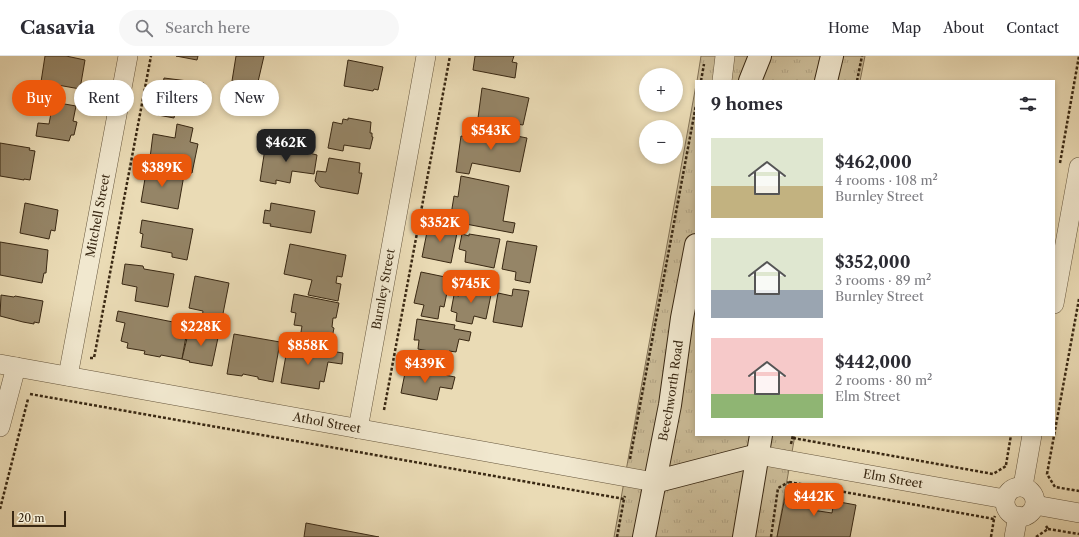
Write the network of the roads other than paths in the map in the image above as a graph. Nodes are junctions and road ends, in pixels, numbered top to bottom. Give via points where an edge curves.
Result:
1 (128, 56) edge
2 (426, 56) edge
3 (725, 56) edge
4 (760, 56) edge
5 (832, 56) edge
6 (722, 80) edge
7 (750, 80) edge
8 (826, 80) edge
9 (1079, 167) edge
10 (695, 250) edge
11 (1071, 259) edge
12 (1055, 301) edge
13 (8, 366) edge
14 (68, 376) junction
15 (0, 427) edge
16 (358, 429) junction
17 (1032, 436) edge
18 (760, 445) edge
19 (654, 482) junction
20 (1023, 486) junction
21 (1005, 499) junction
22 (1035, 505) junction
23 (1079, 513) edge
24 (1018, 516) junction
25 (644, 537) edge
26 (744, 537) edge
27 (1014, 537) edge

1 - 14 street, Mitchell Street
2 - 16 street, Burnley Street
3 - 6 street
4 - 7 main road
5 - 8 main road
9 - 11 street
10 - 19 main road, Beechworth Road via 682,318 670,405
11 - 12 street
13 - 14 street, Athol Street
13 - 15 street
14 - 16 street, Athol Street
16 - 19 street, Athol Street
17 - 20 street
18 - 19 main road
18 - 21 street, Elm Street via 788,460
18 - 26 main road
19 - 25 main road, Beechworth Road
20 - 21 street via 1010,490
20 - 22 street via 1033,494
21 - 24 street via 1008,511
22 - 23 street
22 - 24 street via 1030,514
24 - 27 street

